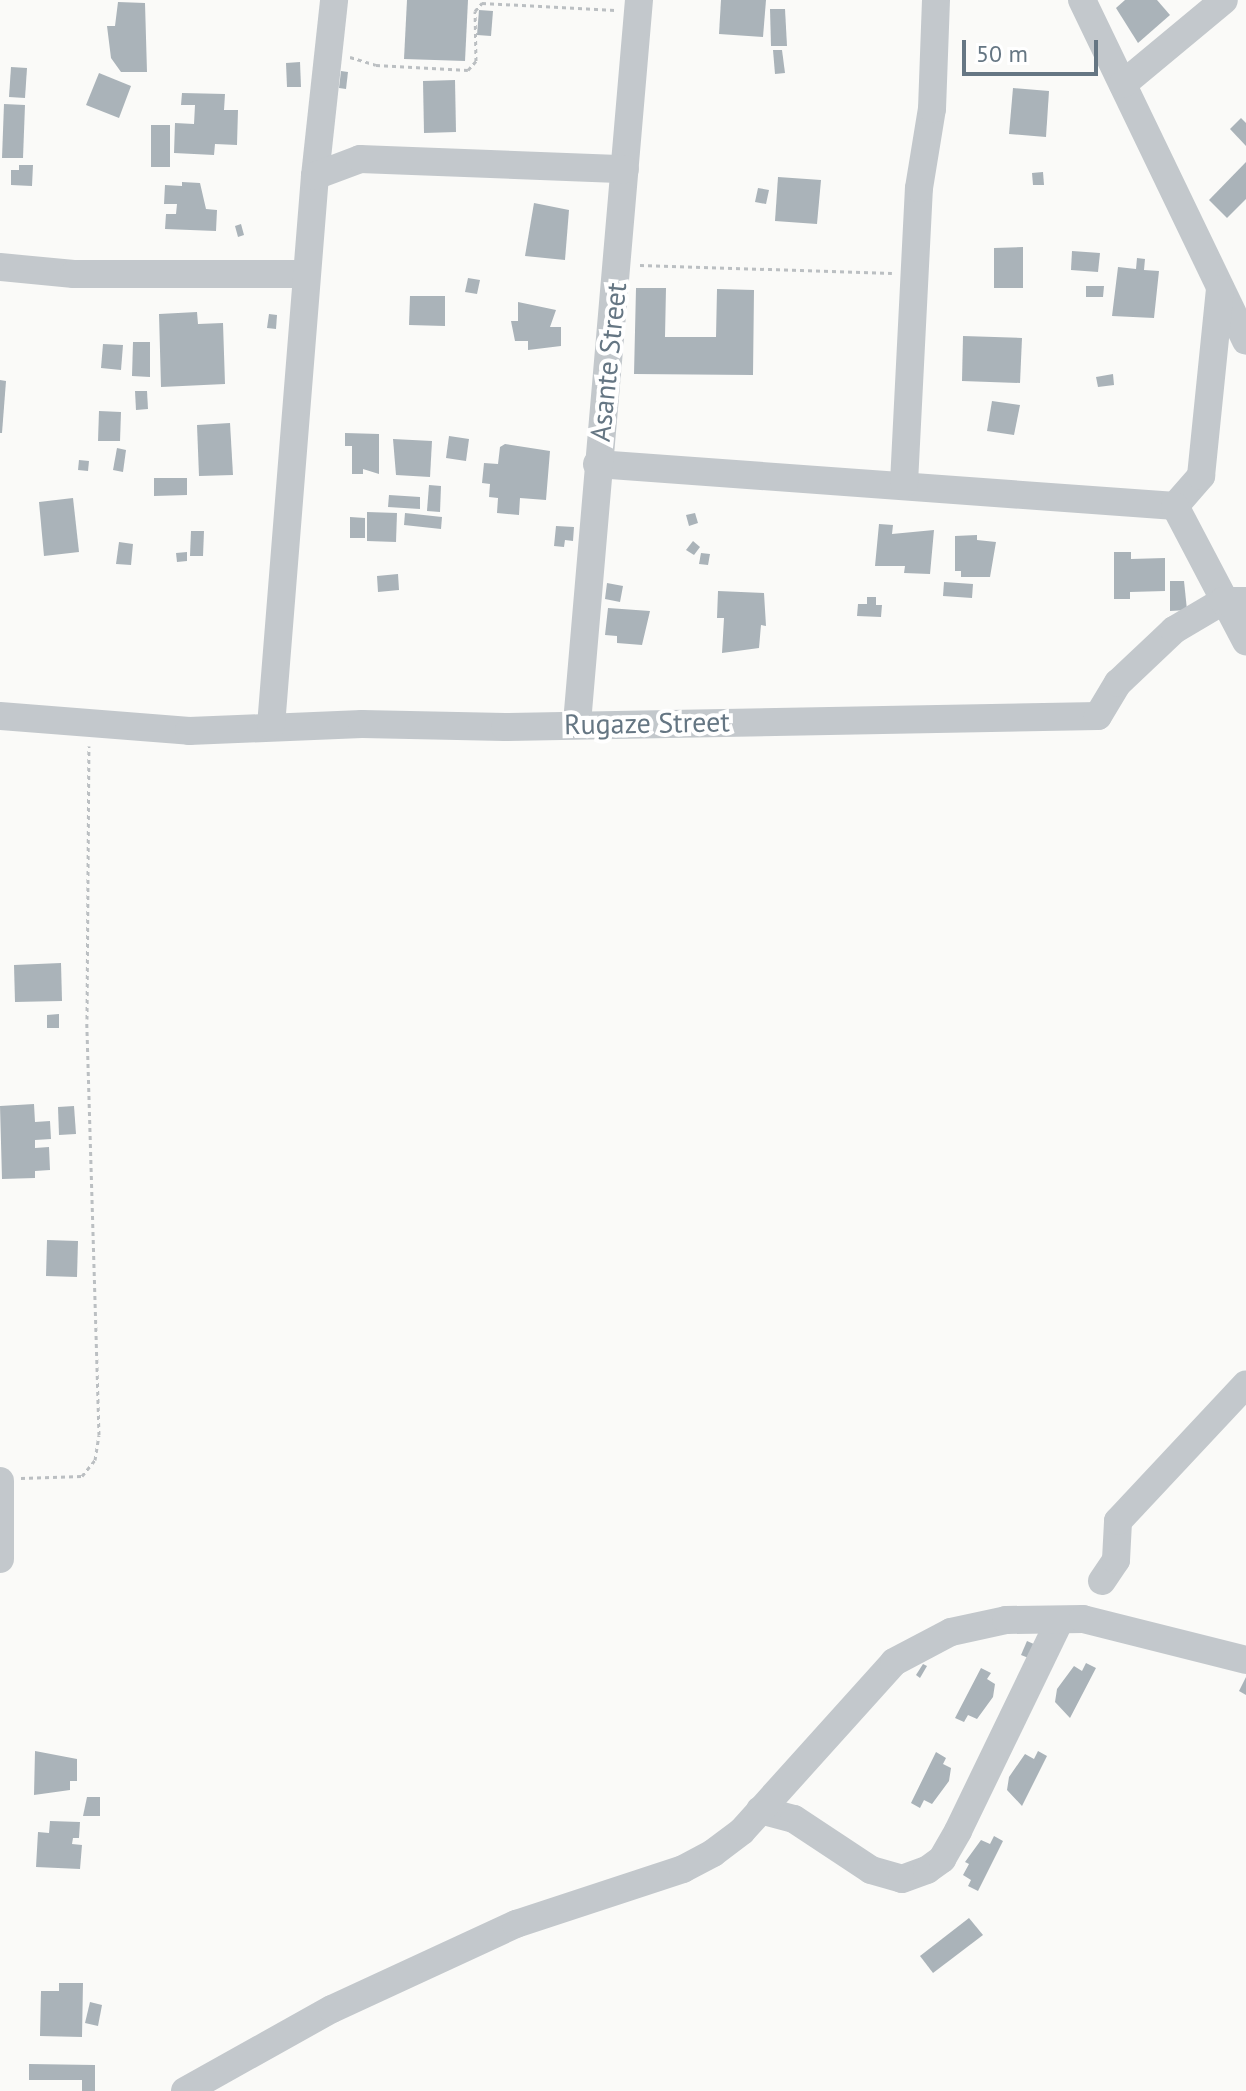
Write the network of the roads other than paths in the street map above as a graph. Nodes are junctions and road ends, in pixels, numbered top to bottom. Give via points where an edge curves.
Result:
1 (334, 0) edge
2 (936, 0) edge
3 (1082, 0) edge
4 (1224, 0) edge
5 (639, 5) edge
6 (1123, 84) junction
7 (625, 169) junction
8 (315, 176) junction
9 (0, 267) edge
10 (304, 274) junction
11 (1220, 289) junction
12 (1246, 341) edge
13 (597, 464) junction
14 (904, 483) junction
15 (1175, 506) junction
16 (1234, 601) edge
17 (1246, 641) edge
18 (0, 716) edge
19 (577, 723) junction
20 (271, 726) junction
21 (1246, 1384) edge
22 (0, 1481) edge
23 (0, 1559) edge
24 (1102, 1581) dead end
25 (1060, 1620) junction
26 (1246, 1660) edge
27 (760, 1810) junction
28 (185, 2091) edge

1 - 8 street
2 - 14 street via 932,109 919,188
3 - 6 street
4 - 6 street
5 - 7 street, Asante Street
6 - 11 street
7 - 8 street via 360,159
7 - 13 street, Asante Street
8 - 10 street
9 - 10 street via 74,274
10 - 20 street
11 - 12 street
11 - 15 street via 1201,476
13 - 14 street via 758,479
13 - 19 street, Asante Street
14 - 15 street
15 - 16 street
16 - 17 street
16 - 19 street, Rugaze Street via 1146,653 1118,683 1098,716
18 - 20 street, Rugaze Street via 189,731
19 - 20 street, Rugaze Street
21 - 24 street via 1118,1521 1116,1560
22 - 23 street
25 - 26 street via 1083,1619
25 - 27 street via 1006,1620 951,1632 894,1662
25 - 27 street via 958,1831 942,1859 927,1870 902,1879 871,1870 794,1819
27 - 28 street via 742,1831 683,1869 516,1924 332,2009

